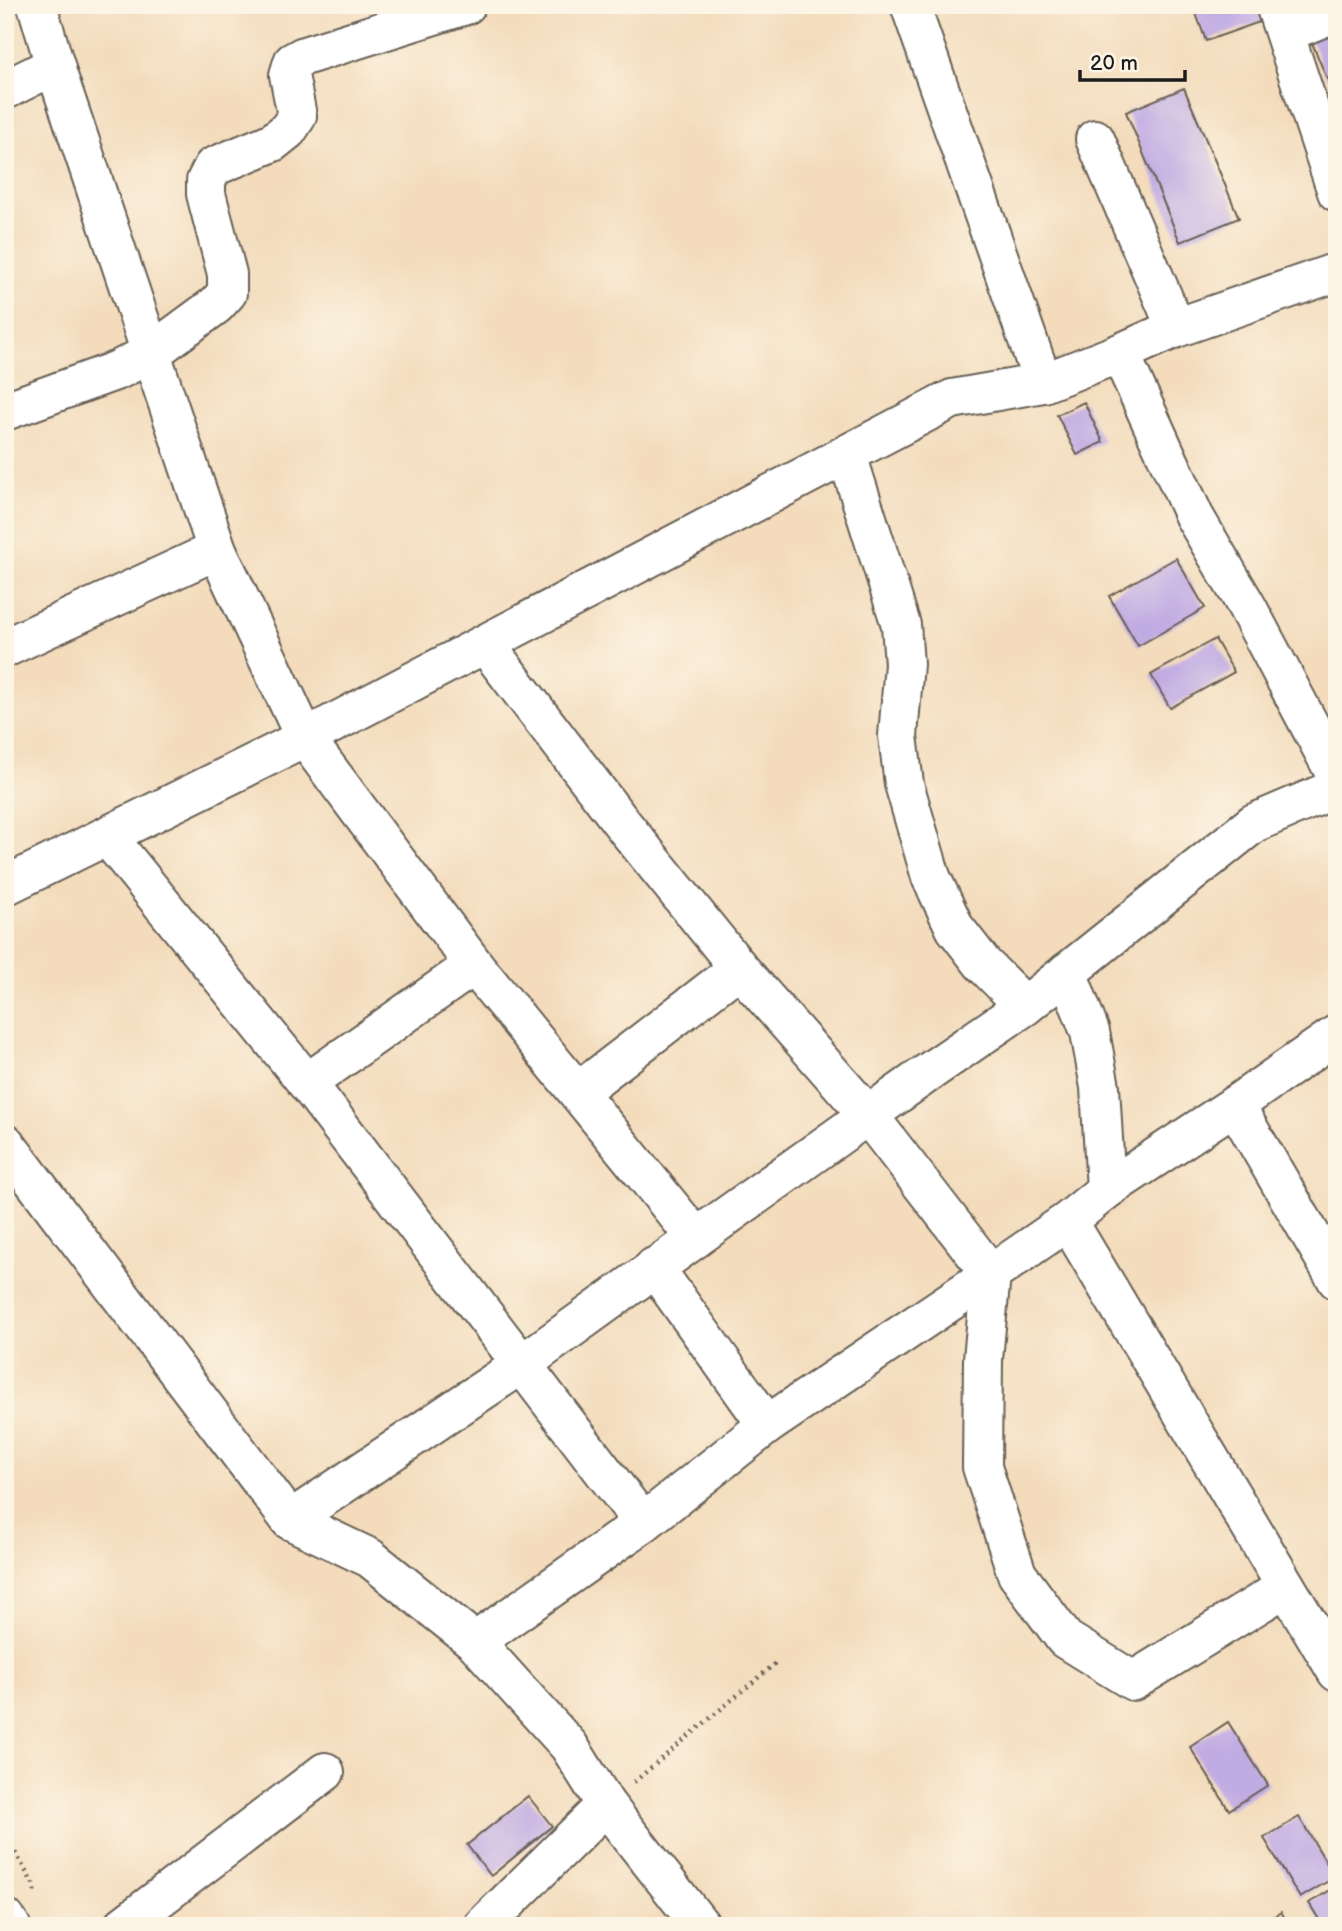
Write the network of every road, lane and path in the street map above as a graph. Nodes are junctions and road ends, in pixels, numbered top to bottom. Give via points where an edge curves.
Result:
1 (37, 5) edge
2 (466, 5) edge
3 (910, 5) edge
4 (1337, 12) edge
5 (1280, 19) edge
6 (55, 65) junction
7 (5, 90) edge
8 (1095, 139) dead end
9 (1337, 192) edge
10 (1334, 279) edge
11 (1176, 328) junction
12 (151, 353) junction
13 (1120, 353) junction
14 (1043, 383) junction
15 (5, 411) edge
16 (847, 455) junction
17 (217, 550) junction
18 (485, 644) junction
19 (5, 648) edge
20 (305, 738) junction
21 (1337, 777) edge
22 (1337, 788) edge
23 (107, 836) junction
24 (5, 886) edge
25 (474, 965) junction
26 (739, 968) junction
27 (1067, 972) junction
28 (1025, 1006) junction
29 (1337, 1034) edge
30 (307, 1083) junction
31 (578, 1091) junction
32 (1235, 1105) junction
33 (868, 1115) junction
34 (5, 1143) edge
35 (1106, 1190) junction
36 (1068, 1221) junction
37 (696, 1238) junction
38 (654, 1267) junction
39 (991, 1274) junction
40 (1337, 1280) edge
41 (522, 1364) junction
42 (767, 1425) junction
43 (290, 1520) junction
44 (643, 1523) junction
45 (5, 1539) edge
46 (5, 1561) edge
47 (1286, 1587) junction
48 (475, 1642) junction
49 (778, 1661) dead end
50 (1337, 1672) edge
51 (325, 1772) dead end
52 (606, 1805) junction
53 (5, 1834) edge
54 (18, 1915) edge
55 (123, 1926) edge
56 (483, 1926) edge
57 (701, 1926) edge

1 - 6 street
2 - 12 street via 293,62 289,75 297,116 288,130 273,142 213,167 206,181 227,274 227,293
3 - 14 street
4 - 5 street
5 - 9 street
6 - 7 street
6 - 12 street
8 - 11 street
10 - 11 street
11 - 13 street
12 - 15 street
12 - 17 street
13 - 14 street
13 - 21 street via 1194,516
14 - 16 street via 952,399
16 - 18 street
16 - 28 street via 901,625 904,664 898,736 904,784 931,877 955,928
17 - 19 street
17 - 20 street
18 - 20 street
18 - 26 street
20 - 23 street
20 - 25 street
22 - 27 street via 1254,823
23 - 24 street
23 - 30 street
25 - 30 street
25 - 31 street
26 - 31 street
26 - 33 street
27 - 28 street
27 - 35 street via 1090,1032 1098,1076
28 - 33 street
29 - 32 street
30 - 41 street
31 - 37 street
32 - 35 street
32 - 40 street
33 - 37 street
33 - 39 street
34 - 43 street
35 - 36 street
36 - 39 street
36 - 47 street
37 - 38 street
38 - 41 street
38 - 42 street
39 - 42 street
39 - 47 street via 983,1359 982,1467 1017,1574 1065,1639 1133,1681
41 - 43 street
41 - 44 street
42 - 44 street
43 - 48 street via 370,1558
44 - 48 street
45 - 46 path
47 - 50 street
48 - 52 street via 569,1746
49 - 52 path
51 - 55 street
52 - 56 street
52 - 57 street
53 - 54 path via 33,1884

